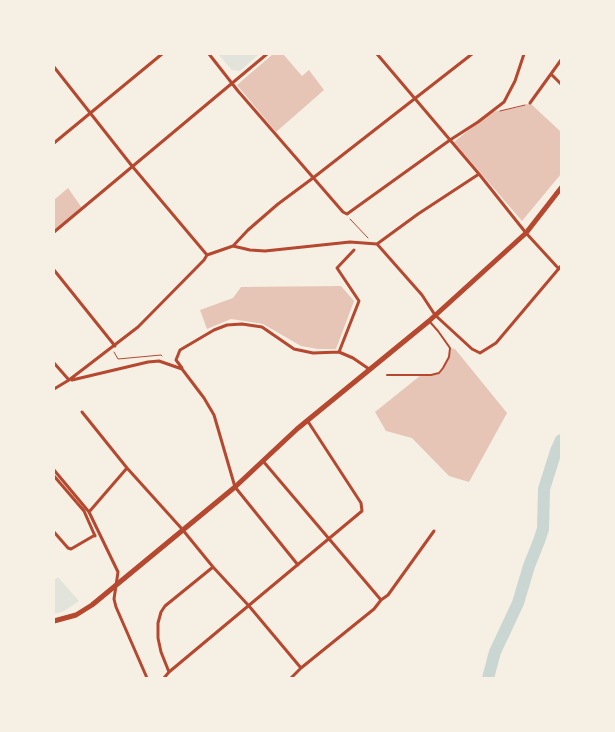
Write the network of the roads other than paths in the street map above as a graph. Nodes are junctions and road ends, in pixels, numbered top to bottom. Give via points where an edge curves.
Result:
1 (162, 54) edge
2 (209, 54) edge
3 (268, 54) edge
4 (377, 54) edge
5 (472, 54) edge
6 (524, 54) edge
7 (561, 60) edge
8 (54, 67) edge
9 (552, 75) junction
10 (232, 84) junction
11 (561, 84) edge
12 (415, 98) junction
13 (530, 103) road end
14 (90, 113) junction
15 (450, 140) junction
16 (54, 143) edge
17 (132, 166) junction
18 (479, 174) junction
19 (313, 178) junction
20 (561, 188) edge
21 (54, 232) edge
22 (526, 233) junction
23 (376, 244) junction
24 (233, 246) junction
25 (354, 250) dead end
26 (207, 255) junction
27 (560, 267) edge
28 (54, 270) edge
29 (435, 315) junction
30 (429, 321) junction
31 (114, 348) junction
32 (339, 352) junction
33 (54, 363) edge
34 (182, 369) junction
35 (369, 369) junction
36 (387, 375) dead end
37 (69, 380) junction
38 (54, 389) edge
39 (82, 412) dead end
40 (307, 420) junction
41 (263, 461) junction
42 (127, 468) junction
43 (54, 470) edge
44 (54, 476) edge
45 (235, 487) junction
46 (89, 512) junction
47 (182, 529) junction
48 (434, 531) dead end
49 (54, 532) edge
50 (96, 534) junction
51 (329, 540) junction
52 (298, 565) junction
53 (213, 567) junction
54 (115, 585) junction
55 (381, 600) junction
56 (249, 606) junction
57 (54, 622) edge
58 (301, 668) junction
59 (169, 672) junction
60 (147, 678) edge
61 (164, 678) edge
62 (292, 678) edge

1 - 14 street
2 - 10 street
3 - 10 street
4 - 12 street
5 - 12 street
6 - 15 street via 504,102
7 - 9 street
8 - 14 street
9 - 11 street
9 - 13 street
10 - 17 street
10 - 19 street
12 - 15 street
12 - 19 street
14 - 16 street
14 - 17 street
15 - 18 street
15 - 19 street via 347,214
17 - 21 street
17 - 26 street
18 - 22 street
18 - 23 street
19 - 24 street via 272,208
20 - 22 main road
22 - 27 street
22 - 29 main road
23 - 24 street via 350,242 265,251
23 - 29 street via 422,295
24 - 26 street
25 - 32 street via 337,268 360,301
26 - 31 street
27 - 29 street via 496,343 480,353
28 - 31 street
29 - 30 main road
30 - 35 main road
30 - 36 lane via 450,348 443,368 431,375
31 - 37 street
32 - 34 street via 302,351 262,327 227,325 180,350 176,360
32 - 35 street
33 - 37 street
34 - 37 street via 158,361
34 - 45 street via 214,415
35 - 40 main road
37 - 38 street
39 - 42 street
40 - 41 main road
40 - 51 street via 361,503 362,511
41 - 45 main road
41 - 51 street
42 - 46 street
42 - 47 street
43 - 46 street
44 - 50 street via 84,511
45 - 47 main road
45 - 52 street
46 - 50 street
47 - 53 street
47 - 54 main road
48 - 55 street via 388,595
49 - 50 street via 71,549
50 - 54 street via 118,572
51 - 52 street
51 - 55 street
52 - 56 street
53 - 56 street
53 - 59 street via 161,612 158,638
54 - 57 main road via 76,615
54 - 60 street via 116,607
55 - 58 street
56 - 58 street
56 - 59 street
58 - 62 street
59 - 61 street

